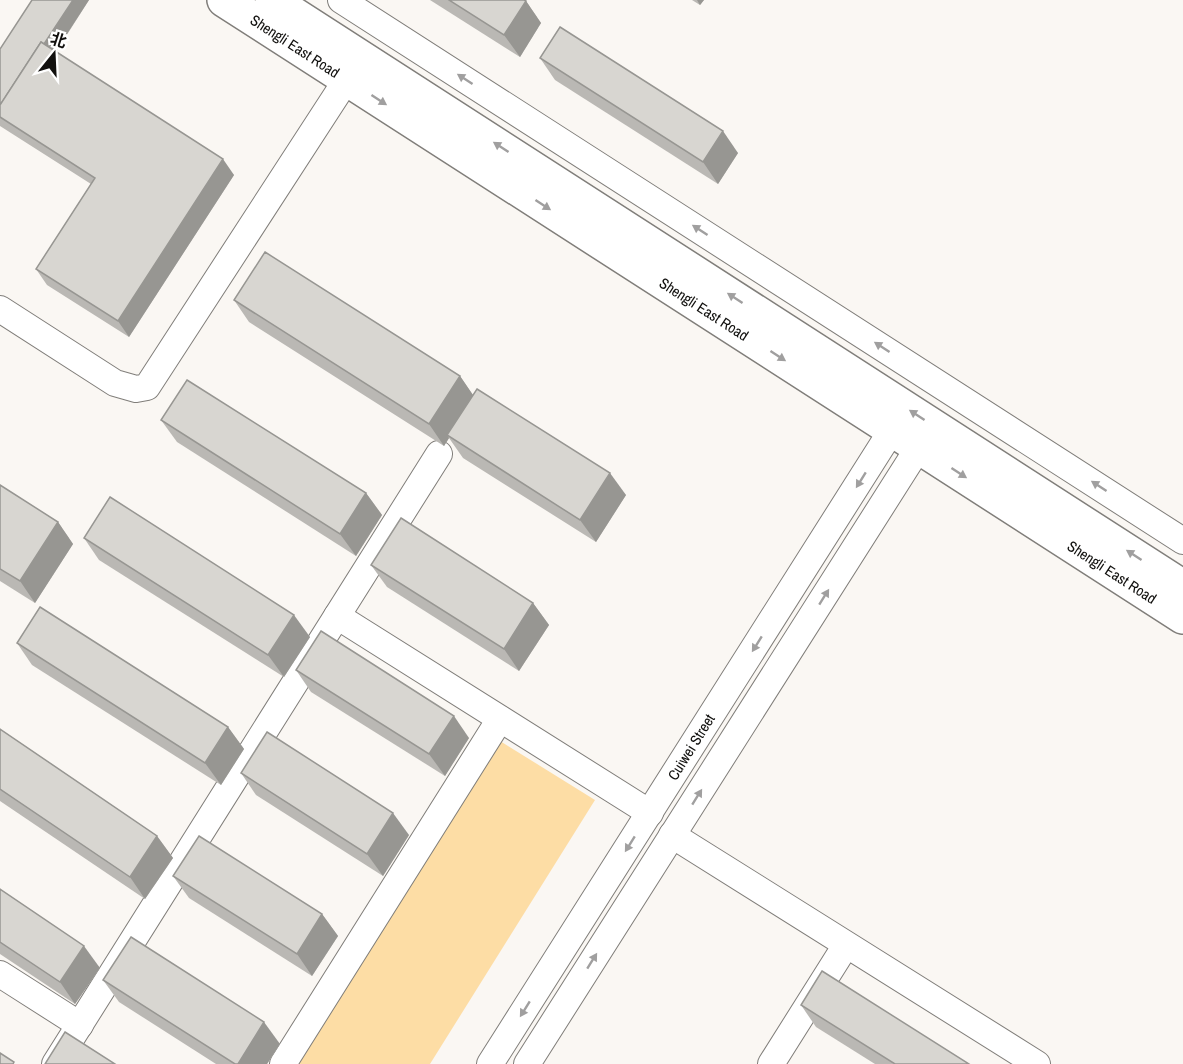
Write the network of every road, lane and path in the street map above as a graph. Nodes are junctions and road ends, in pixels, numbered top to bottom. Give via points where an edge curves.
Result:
1 (224, 0) edge
2 (272, 0) edge
3 (341, 0) edge
4 (347, 79) junction
5 (0, 309) edge
6 (906, 439) junction
7 (439, 454) dead end
8 (1183, 541) edge
9 (1183, 587) edge
10 (337, 616) junction
11 (1183, 617) edge
12 (501, 719) junction
13 (650, 813) junction
14 (672, 835) junction
15 (846, 945) junction
16 (0, 974) edge
17 (80, 1024) junction
18 (55, 1064) edge
19 (283, 1064) edge
20 (490, 1064) edge
21 (527, 1064) edge
22 (771, 1064) edge
23 (1037, 1064) edge

1 - 4 main road, Shengli East Road
9 -> 2 main road, Shengli East Road
8 -> 3 street
4 - 5 street via 147,387 136,389 115,383
4 -> 6 main road, Shengli East Road
6 -> 11 main road, Shengli East Road
6 -> 13 street, Cuiwei Street
14 -> 6 street, Cuiwei Street
7 - 10 street
10 - 12 street
10 - 17 street
12 - 13 street
12 - 19 street
13 -> 20 street, Cuiwei Street
14 - 15 street
21 -> 14 street, Cuiwei Street
15 - 22 street
15 - 23 street
16 - 17 street
17 - 18 street

